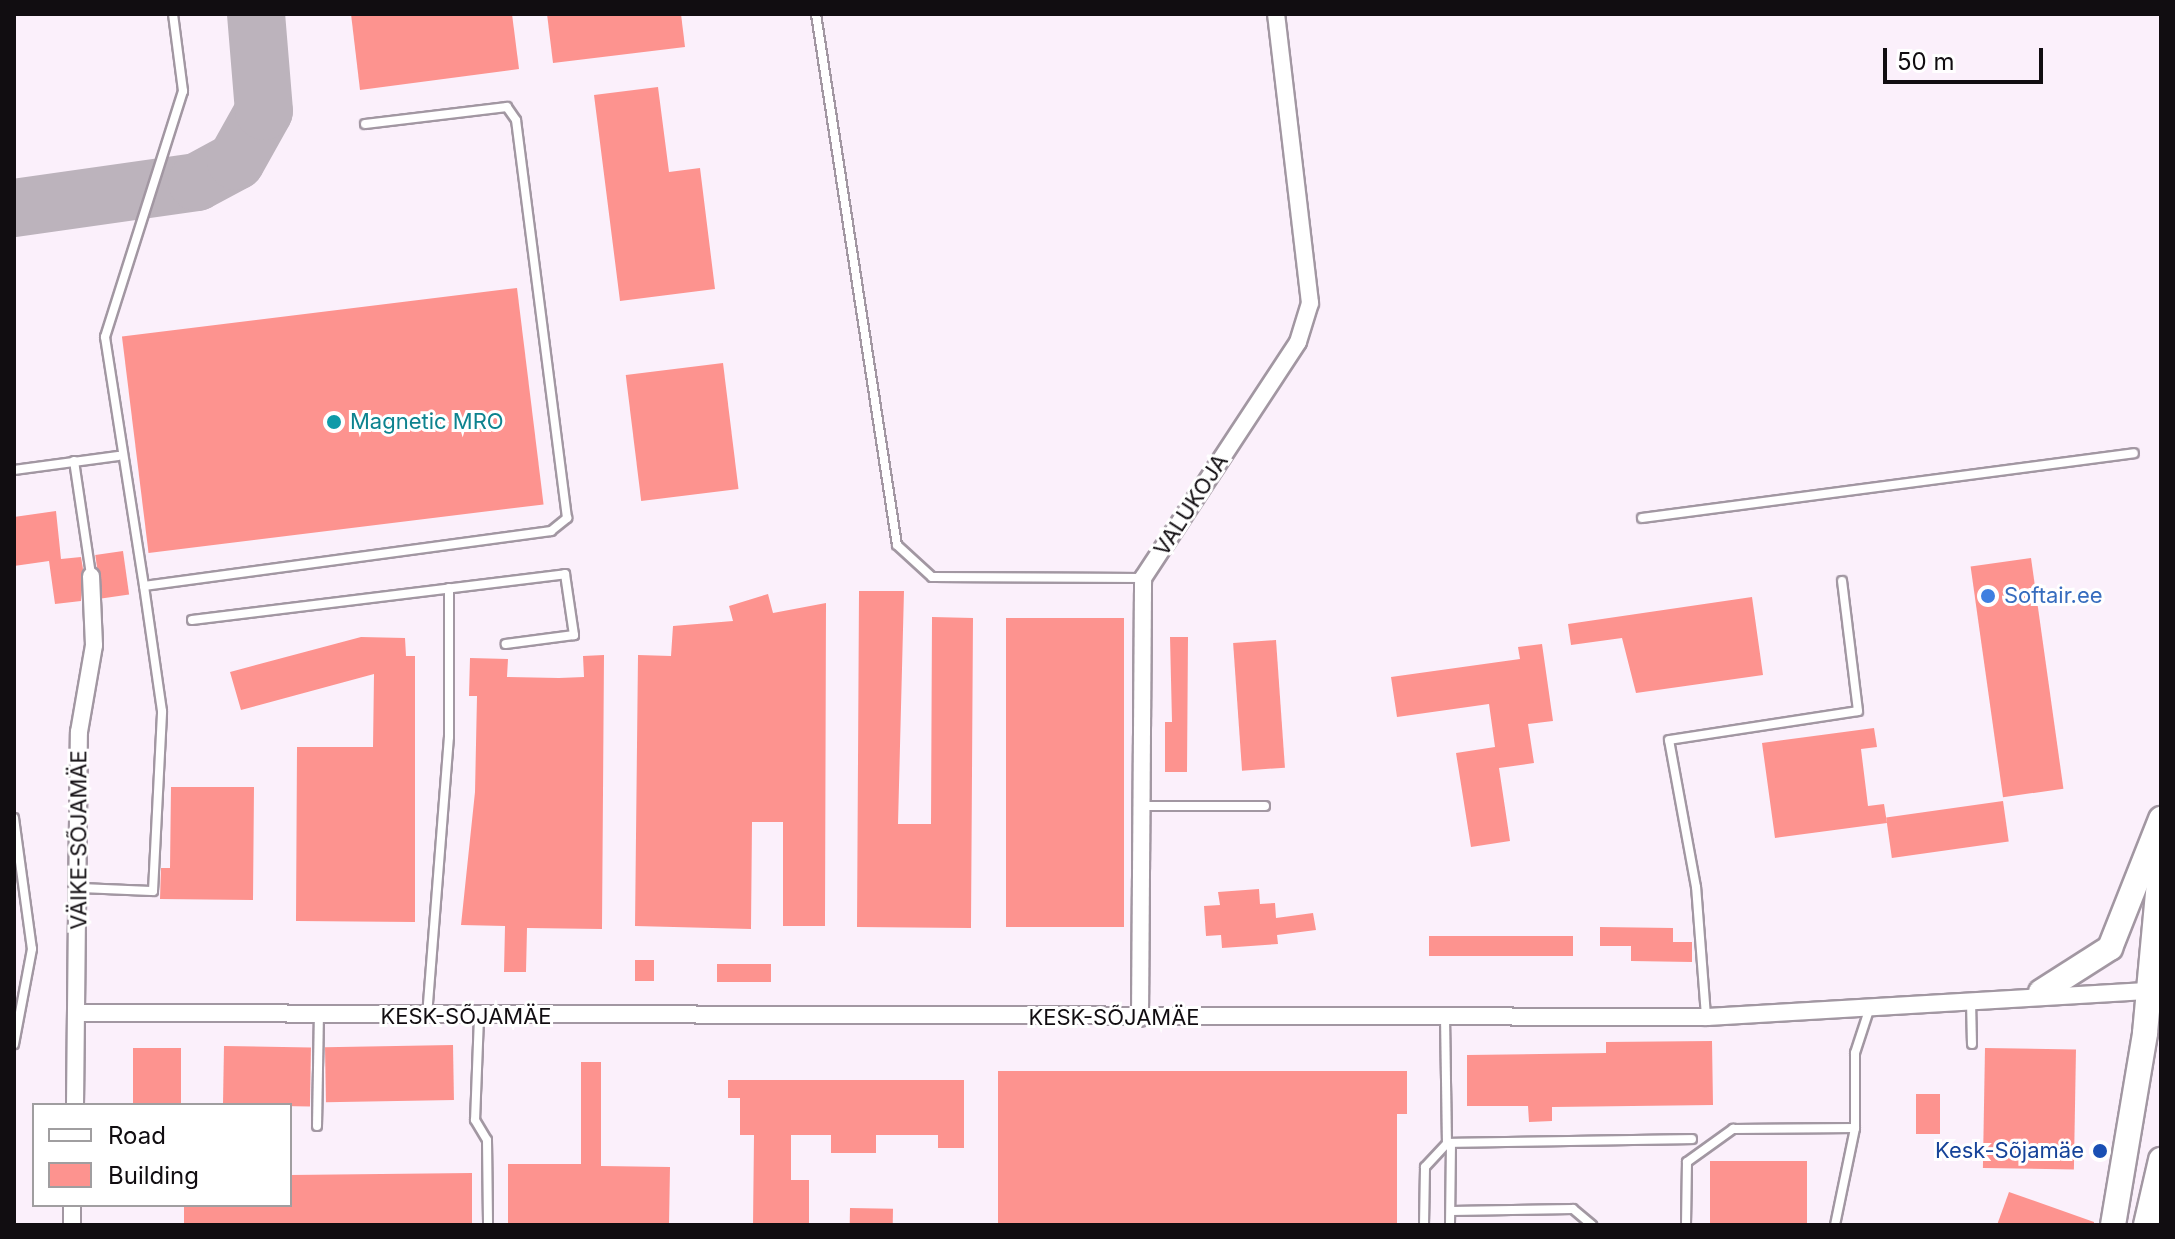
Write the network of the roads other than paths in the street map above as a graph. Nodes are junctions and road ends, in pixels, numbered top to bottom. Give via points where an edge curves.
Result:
1 (173, 14) edge
2 (816, 14) edge
3 (1276, 14) edge
4 (365, 124) dead end
5 (2134, 453) dead end
6 (118, 456) junction
7 (74, 461) junction
8 (14, 470) edge
9 (1642, 518) dead end
10 (91, 576) joint
11 (1143, 578) junction
12 (1842, 581) dead end
13 (144, 586) junction
14 (449, 588) junction
15 (192, 620) dead end
16 (506, 644) dead end
17 (1142, 806) junction
18 (1265, 806) dead end
19 (14, 818) edge
20 (2161, 819) edge
21 (2161, 861) edge
22 (79, 888) junction
23 (2155, 990) edge
24 (2041, 992) junction
25 (1971, 997) junction
26 (1870, 1006) junction
27 (78, 1013) junction
28 (319, 1015) junction
29 (427, 1017) junction
30 (479, 1017) junction
31 (1445, 1017) junction
32 (1707, 1017) junction
33 (1140, 1018) junction
34 (14, 1044) edge
35 (1972, 1044) dead end
36 (75, 1103) edge
37 (317, 1126) dead end
38 (1855, 1128) junction
39 (1692, 1139) dead end
40 (1449, 1143) junction
41 (2161, 1160) edge
42 (1451, 1211) junction
43 (488, 1225) edge
44 (1424, 1225) edge
45 (1450, 1225) edge
46 (1592, 1225) edge
47 (1686, 1225) edge
48 (1835, 1225) edge
49 (2113, 1225) edge
50 (2146, 1225) edge

1 - 6 lane via 183,91 105,337
2 - 11 lane via 897,545 932,577
3 - 11 street, VALUKOJA via 1310,303 1298,342
4 - 13 lane via 507,107 516,120 567,518 551,531
5 - 9 lane
6 - 7 lane
6 - 13 lane
7 - 8 lane
7 - 10 lane
10 - 22 street, VÄIKE-SÕJAMÄE via 96,622 79,732
11 - 17 street, VALUKOJA
12 - 32 lane via 1858,711 1669,740 1696,887
13 - 22 lane via 162,711 153,891
14 - 15 lane
14 - 16 lane via 565,574 574,635
14 - 29 lane via 449,737
17 - 18 lane
17 - 33 street, VALUKOJA
19 - 34 lane via 32,949
20 - 24 main road via 2110,948
21 - 23 main road
22 - 27 street, VÄIKE-SÕJAMÄE
23 - 24 street, KESK-SÕJAMÄE
23 - 49 main road
24 - 25 street, KESK-SÕJAMÄE
25 - 26 street, KESK-SÕJAMÄE
25 - 35 lane
26 - 32 street, KESK-SÕJAMÄE
26 - 38 lane via 1855,1053
27 - 28 street, KESK-SÕJAMÄE
27 - 36 street, VÄIKE-SÕJAMÄE
28 - 29 street, KESK-SÕJAMÄE
28 - 37 lane
29 - 30 street, KESK-SÕJAMÄE
30 - 33 street, KESK-SÕJAMÄE
30 - 43 lane via 475,1120 487,1140
31 - 32 street, KESK-SÕJAMÄE
31 - 33 street, KESK-SÕJAMÄE
31 - 40 lane
38 - 47 lane via 1733,1129 1687,1162
38 - 48 lane
39 - 40 lane
40 - 42 lane
40 - 44 lane via 1425,1167
41 - 50 main road
42 - 45 lane
42 - 46 lane via 1573,1209

